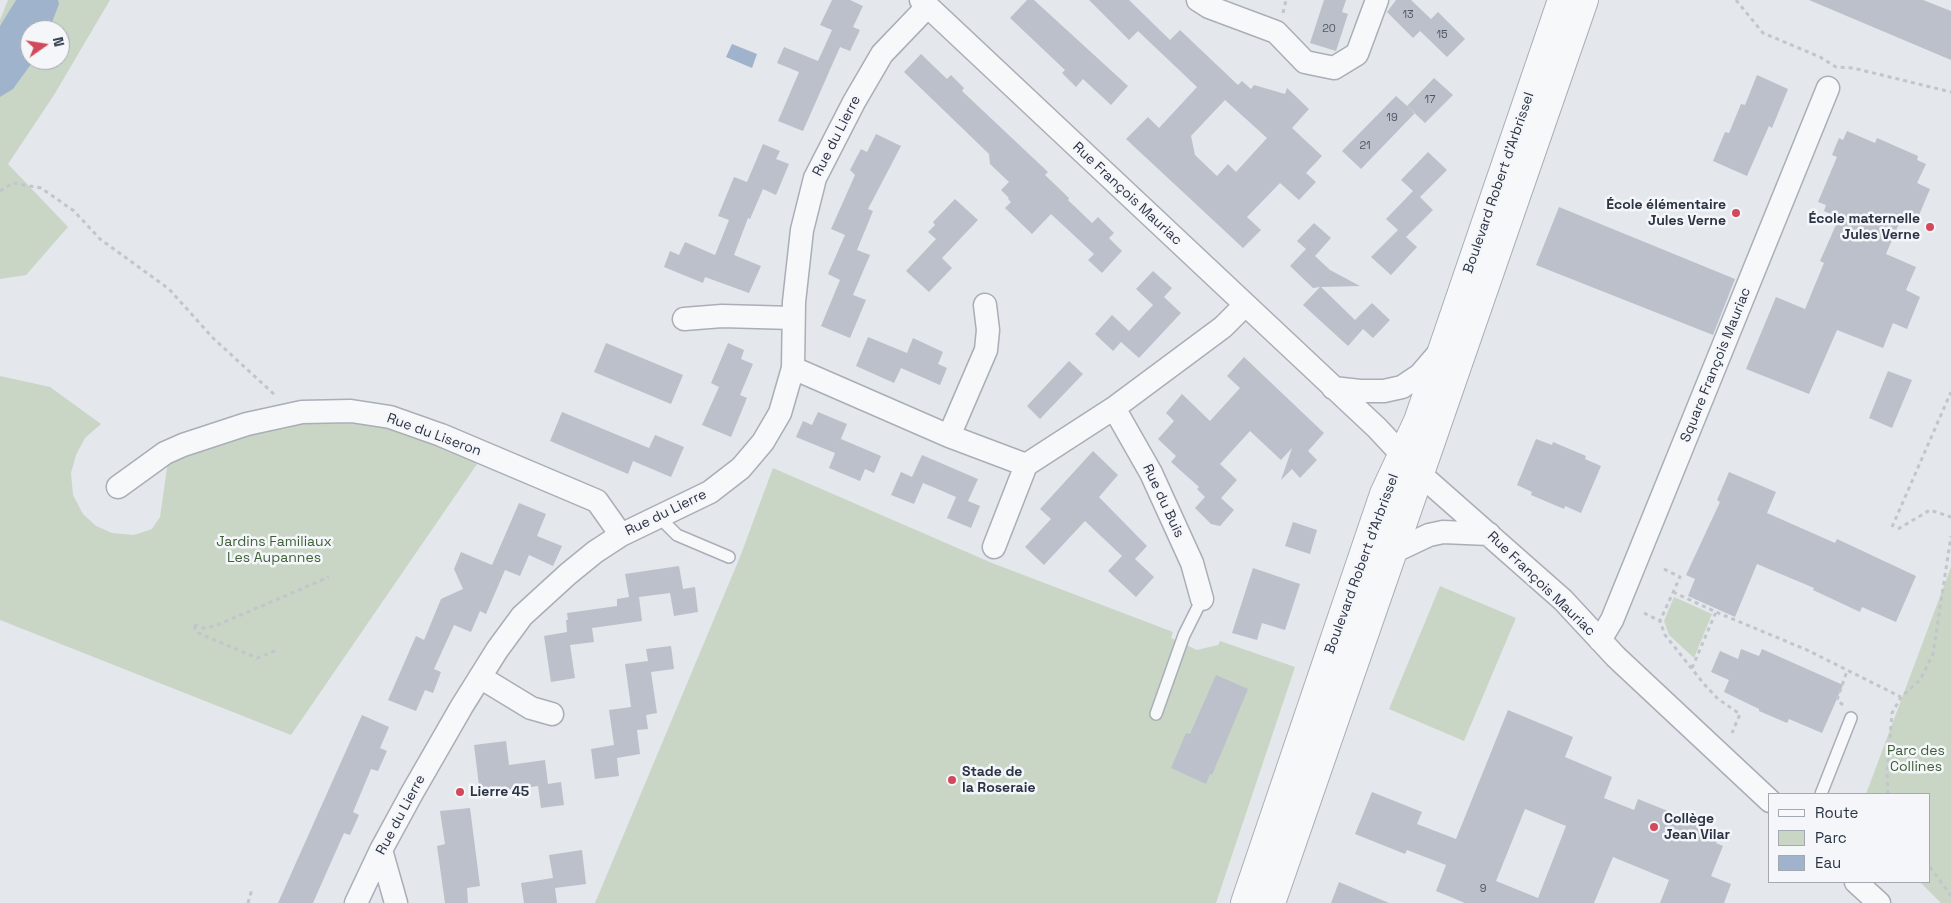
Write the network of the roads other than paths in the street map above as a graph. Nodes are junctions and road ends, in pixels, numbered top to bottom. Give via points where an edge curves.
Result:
1 (1198, 0) edge
2 (1377, 0) edge
3 (1562, 0) edge
4 (1584, 0) edge
5 (924, 3) edge
6 (1828, 88) dead end
7 (985, 305) dead end
8 (1245, 305) junction
9 (794, 318) junction
10 (684, 319) dead end
11 (1443, 348) junction
12 (793, 368) junction
13 (1333, 388) junction
14 (1114, 408) junction
15 (949, 436) junction
16 (1411, 464) junction
17 (1026, 466) junction
18 (118, 487) dead end
19 (659, 517) junction
20 (1489, 534) junction
21 (621, 535) junction
22 (994, 547) dead end
23 (1393, 552) junction
24 (729, 557) dead end
25 (1202, 599) joint
26 (1600, 640) junction
27 (480, 677) junction
28 (552, 714) dead end
29 (1156, 714) dead end
30 (1851, 718) road end
31 (1821, 793) edge
32 (1768, 799) edge
33 (382, 850) junction
34 (1857, 883) edge
35 (356, 903) edge
36 (396, 903) edge
37 (1245, 903) edge
38 (1271, 903) edge
39 (1879, 903) edge

1 - 2 street via 1276,32 1305,62 1334,68 1357,54
3 - 11 street, Boulevard Robert d'Arbrissel
4 - 16 street, Boulevard Robert d'Arbrissel
5 - 8 street, Rue François Mauriac
5 - 9 street, Rue du Lierre via 882,54 815,178 802,230
6 - 26 street, Square François Mauriac via 1619,602
7 - 15 street via 986,350
8 - 13 street, Rue François Mauriac
8 - 14 street via 1223,327
9 - 10 street via 722,316
9 - 12 street, Rue du Lierre
11 - 13 street via 1420,375 1402,387 1384,391
11 - 16 street, Boulevard Robert d'Arbrissel via 1418,422
12 - 15 street
12 - 19 street, Rue du Lierre via 780,413 763,442 741,468 710,492
13 - 16 street, Rue François Mauriac
14 - 17 street
14 - 25 street, Rue du Buis via 1151,473 1192,563
15 - 17 street
16 - 20 street, Rue François Mauriac
16 - 23 street, Boulevard Robert d'Arbrissel
16 - 37 street, Boulevard Robert d'Arbrissel via 1384,494
17 - 22 street
18 - 21 street, Rue du Liseron via 152,462 183,445 247,424 296,414 351,411 390,417 598,501
19 - 21 street, Rue du Lierre
19 - 24 lane via 677,535
20 - 23 street via 1443,532
20 - 26 street, Rue François Mauriac via 1562,600
21 - 27 street, Rue du Lierre via 568,574 522,616
23 - 38 street, Boulevard Robert d'Arbrissel
25 - 29 lane via 1184,635
26 - 32 street, Rue François Mauriac
27 - 28 street via 531,708
27 - 33 street, Rue du Lierre
30 - 31 lane
33 - 35 street, Rue du Lierre
33 - 36 street
34 - 39 street

